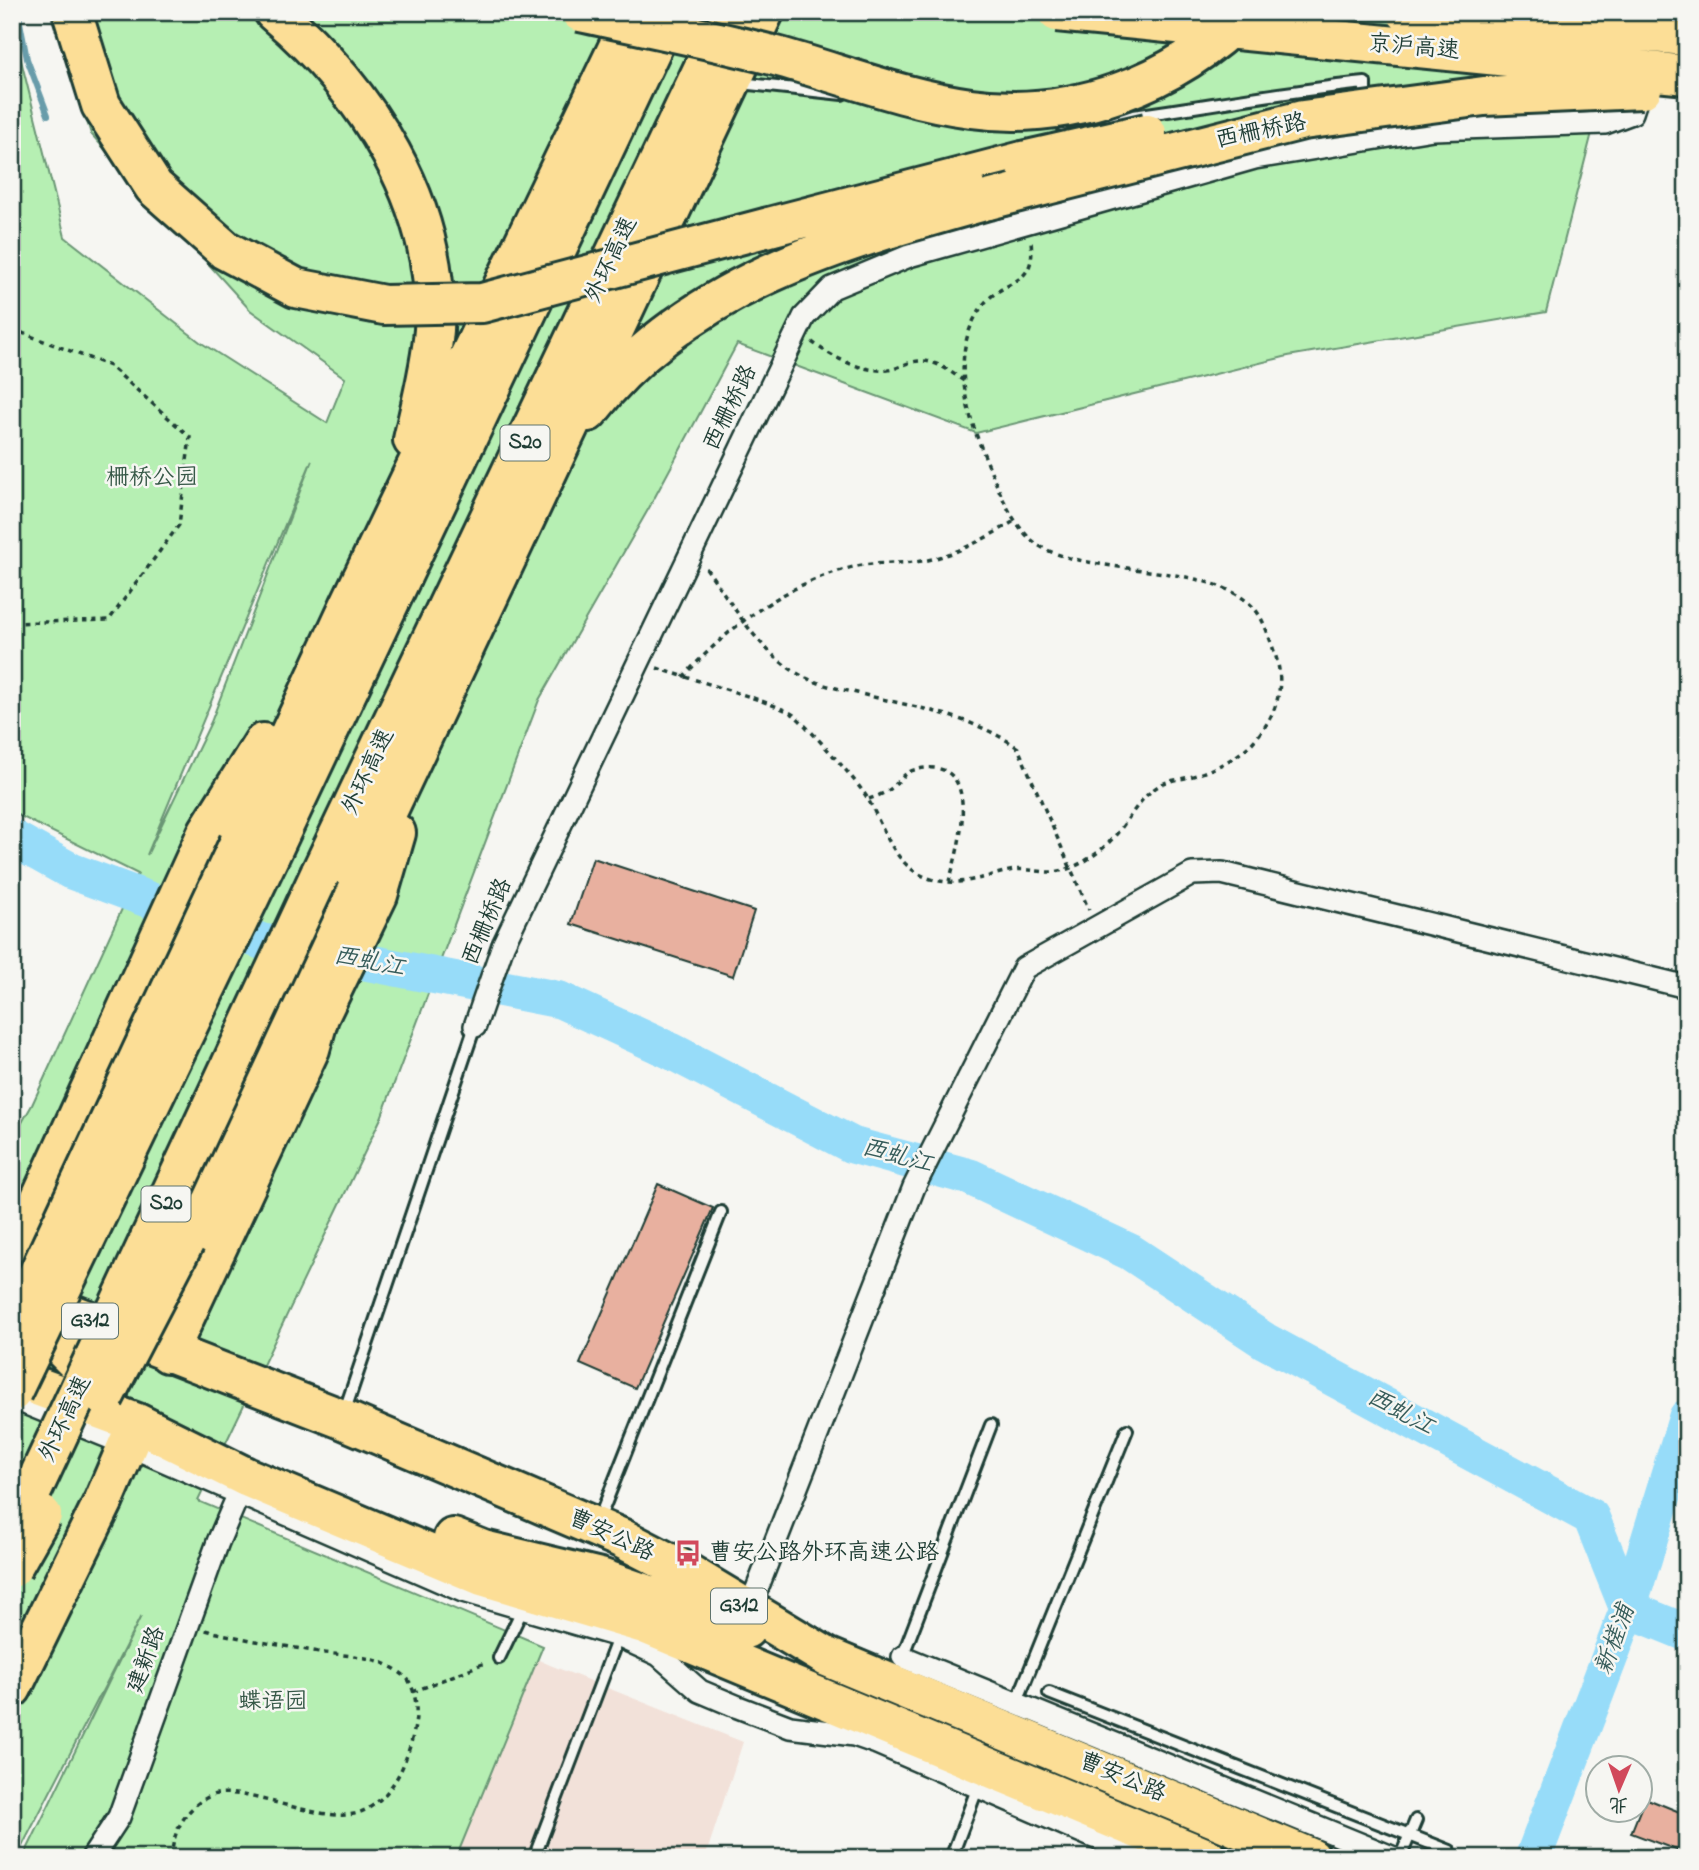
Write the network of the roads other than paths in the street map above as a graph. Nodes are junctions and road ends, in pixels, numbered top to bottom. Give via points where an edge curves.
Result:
1 (72, 12) edge
2 (274, 12) edge
3 (580, 12) edge
4 (635, 12) edge
5 (669, 12) edge
6 (730, 12) edge
7 (764, 12) edge
8 (1057, 12) edge
9 (1246, 12) edge
10 (1406, 12) edge
11 (1655, 12) edge
12 (1687, 36) edge
13 (1687, 75) edge
14 (730, 82) junction
15 (1642, 89) junction
16 (1687, 90) edge
17 (855, 97) dead end
18 (1052, 126) dead end
19 (1366, 138) junction
20 (553, 458) junction
21 (400, 499) junction
22 (239, 843) junction
23 (350, 885) junction
24 (1687, 987) edge
25 (475, 1026) joint
26 (721, 1212) dead end
27 (12, 1261) edge
28 (12, 1291) edge
29 (12, 1298) edge
30 (23, 1326) edge
31 (167, 1353) junction
32 (12, 1362) edge
33 (12, 1377) edge
34 (12, 1392) edge
35 (12, 1398) edge
36 (342, 1419) junction
37 (126, 1423) junction
38 (991, 1425) dead end
39 (1127, 1430) dead end
40 (242, 1486) junction
41 (596, 1527) junction
42 (12, 1534) edge
43 (12, 1568) edge
44 (526, 1600) junction
45 (748, 1612) junction
46 (621, 1628) junction
47 (827, 1657) junction
48 (499, 1658) road end
49 (897, 1669) junction
50 (12, 1688) edge
51 (1049, 1693) dead end
52 (1011, 1716) junction
53 (1188, 1748) junction
54 (982, 1776) junction
55 (1172, 1783) junction
56 (1416, 1820) dead end
57 (1409, 1836) junction
58 (1450, 1850) dead end
59 (1141, 1851) edge
60 (92, 1858) edge
61 (534, 1858) edge
62 (951, 1858) edge
63 (1207, 1858) edge
64 (1311, 1858) edge
65 (1394, 1858) edge
66 (1400, 1858) edge

1 - 15 highway, bridge via 101,105 154,187 225,250 296,288 384,305 482,303 1023,160 1206,120 1393,95
2 - 21 highway via 343,78 376,124 419,222 432,273 432,341
3 - 9 highway, bridge via 704,37 903,94 971,108 1024,111 1111,97 1163,74 1196,54
4 - 21 highway
5 - 22 highway, S20
6 - 23 highway, 外环高速 / S20
7 - 14 highway
8 - 13 highway, 京沪高速, bridge
10 - 12 highway, 京沪高速, bridge
11 - 19 street, 西栅桥路 via 1632,113 1605,123 1433,129
14 - 17 lane
14 - 20 highway
15 - 16 highway
15 - 20 highway, bridge via 1484,96 1303,120 1014,193 830,247 747,282 677,327 623,373
18 - 19 lane via 1365,83
19 - 25 street, 西栅桥路 via 1255,158 909,256 832,288 797,331 503,944
20 - 23 highway
21 - 22 highway
22 - 27 highway via 152,950
22 - 30 highway, bridge
22 - 34 highway, S20, bridge
23 - 31 highway via 310,1049
23 - 42 highway, 外环高速 / S20, bridge
23 - 43 highway, bridge via 185,1241
24 - 45 street via 1222,873 1192,874 1024,968 914,1187
25 - 36 lane, 西栅桥路
26 - 41 lane
28 - 31 highway, 曹安公路 / G312
29 - 30 highway
30 - 31 highway via 119,1355
30 - 37 highway
31 - 36 highway, 曹安公路 / G312
32 - 37 highway via 49,1373
33 - 37 highway, 曹安公路 / G312
35 - 37 street
36 - 41 highway, 曹安公路 / G312
37 - 40 highway, 曹安公路 / G312
37 - 47 highway via 483,1550 600,1578
37 - 50 highway
38 - 49 lane
39 - 52 lane
40 - 44 highway, 曹安公路 / G312 via 482,1576
40 - 60 street, 建新路 via 119,1817
41 - 45 highway, 曹安公路 / G312 via 679,1568
44 - 46 highway, 曹安公路 / G312
44 - 48 lane
45 - 47 highway, 曹安公路 / G312
46 - 54 highway, 曹安公路 / G312
46 - 61 lane
47 - 49 highway, 曹安公路 / G312
49 - 52 highway, 曹安公路 / G312
51 - 53 lane
52 - 55 highway, 曹安公路 / G312
53 - 55 lane
53 - 57 lane
54 - 59 highway, 曹安公路 / G312
54 - 62 lane
55 - 64 highway, 曹安公路 / G312
55 - 65 street
56 - 57 lane
57 - 58 lane
57 - 66 lane
59 - 63 highway, 曹安公路 / G312

